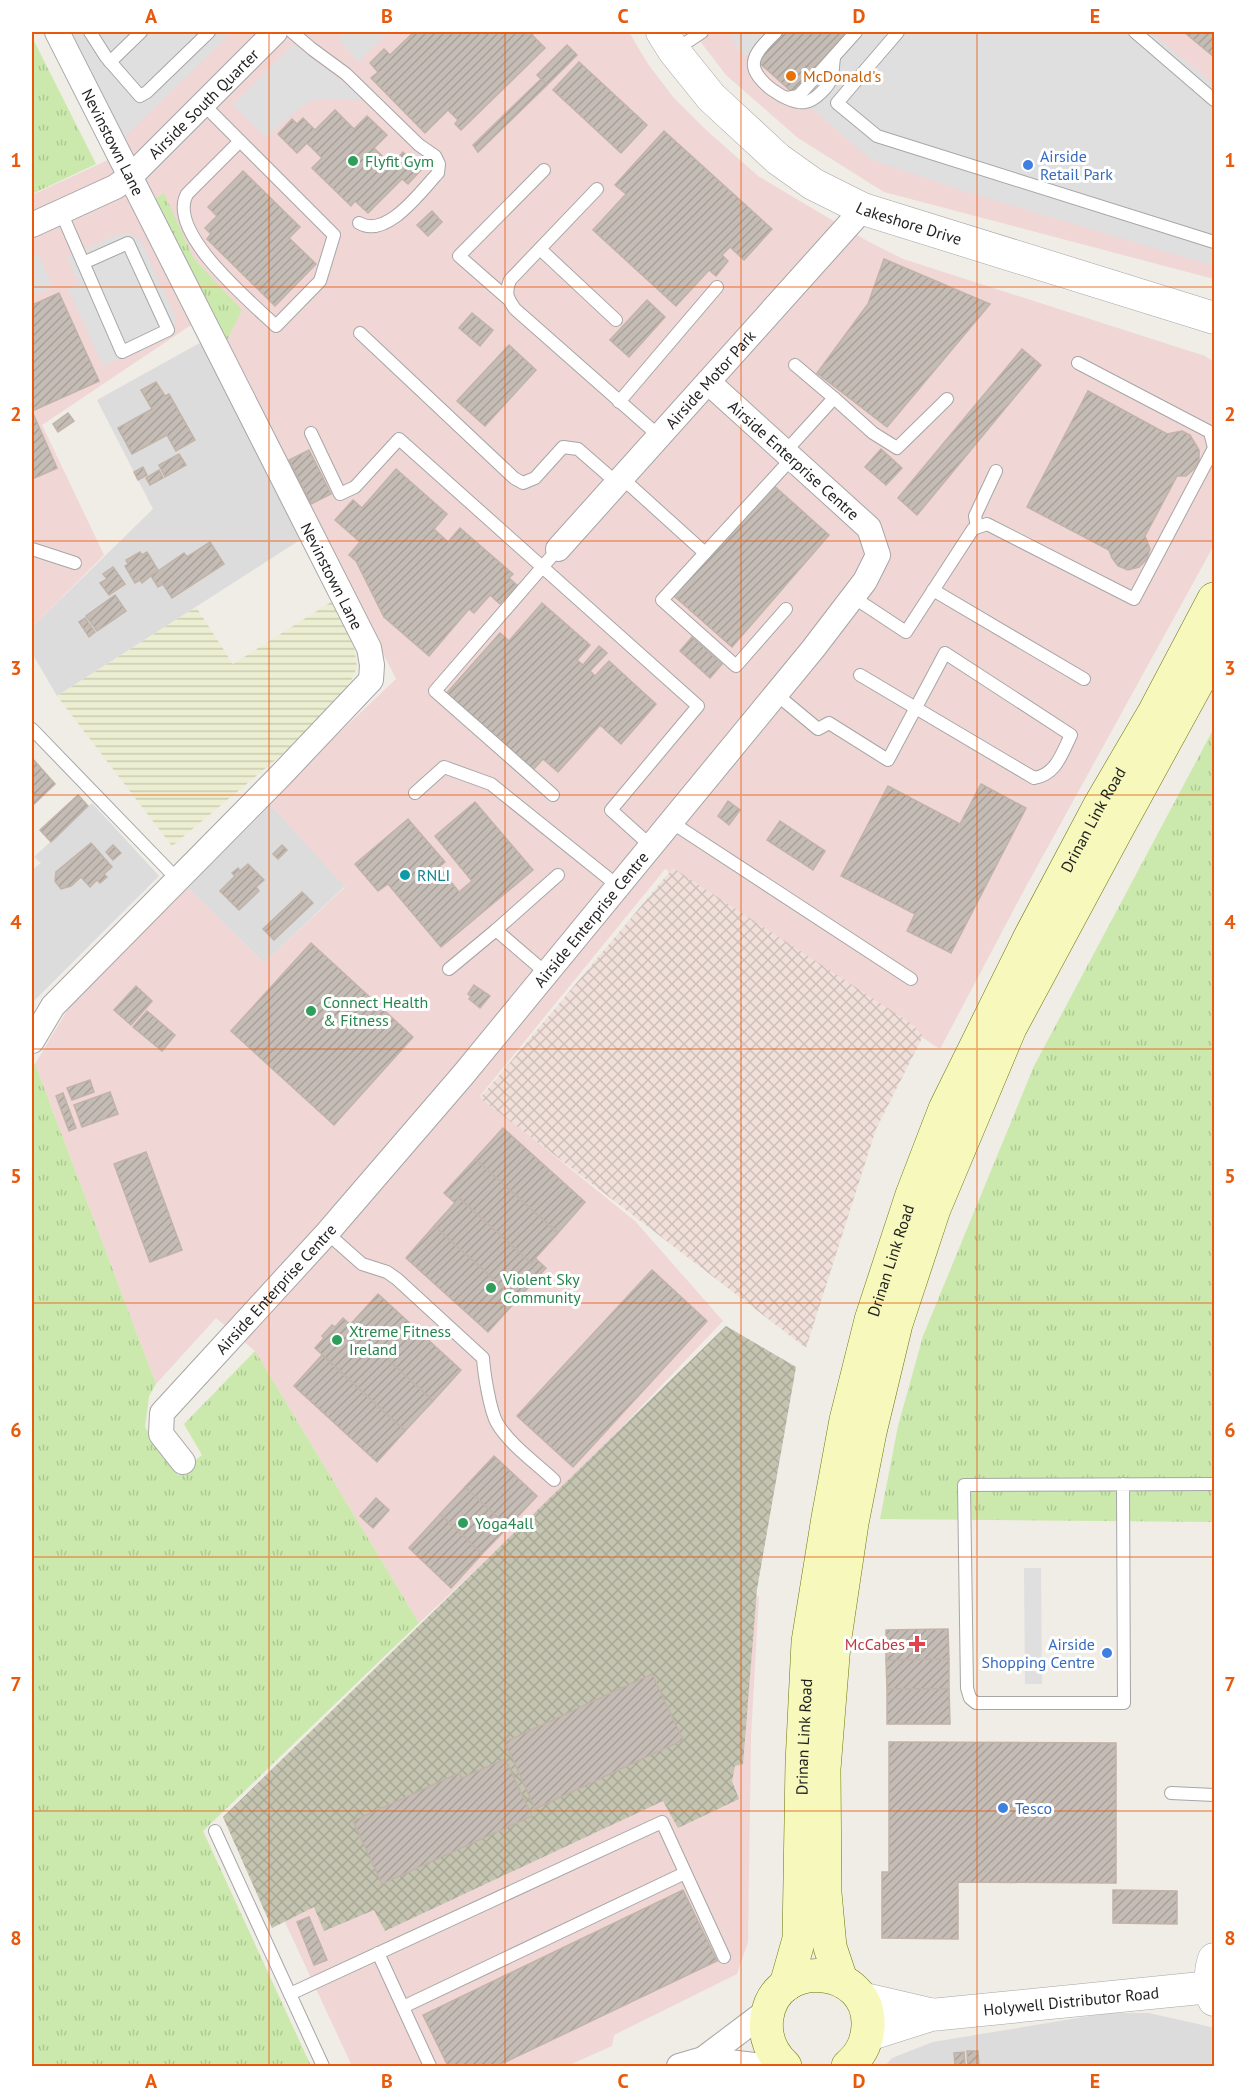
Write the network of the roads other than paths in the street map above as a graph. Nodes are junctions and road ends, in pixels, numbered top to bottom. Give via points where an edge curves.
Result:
1 (57, 32) edge
2 (90, 32) edge
3 (141, 32) edge
4 (209, 32) edge
5 (292, 32) edge
6 (702, 32) edge
7 (776, 32) edge
8 (856, 32) edge
9 (898, 32) edge
10 (1135, 32) edge
11 (266, 35) edge
12 (668, 41) edge
13 (110, 62) junction
14 (1215, 100) edge
15 (203, 104) junction
16 (240, 141) junction
17 (544, 170) dead end
18 (131, 176) junction
19 (597, 189) dead end
20 (863, 210) junction
21 (61, 212) junction
22 (359, 223) dead end
23 (32, 225) edge
24 (1215, 242) edge
25 (540, 249) junction
26 (83, 263) junction
27 (717, 287) dead end
28 (507, 298) junction
29 (1215, 318) edge
30 (616, 320) dead end
31 (360, 333) dead end
32 (1078, 363) dead end
33 (795, 364) dead end
34 (708, 382) junction
35 (834, 398) junction
36 (947, 399) dead end
37 (619, 402) junction
38 (311, 433) dead end
39 (659, 436) junction
40 (788, 455) junction
41 (996, 471) dead end
42 (620, 480) junction
43 (977, 527) junction
44 (32, 549) edge
45 (705, 552) junction
46 (550, 558) junction
47 (75, 562) dead end
48 (933, 590) junction
49 (853, 597) junction
50 (1215, 599) edge
51 (786, 609) dead end
52 (1215, 652) edge
53 (860, 675) dead end
54 (1084, 679) dead end
55 (776, 694) junction
56 (916, 708) junction
57 (32, 729) edge
58 (415, 792) dead end
59 (553, 795) dead end
60 (671, 822) junction
61 (651, 846) junction
62 (558, 875) dead end
63 (177, 879) junction
64 (618, 886) junction
65 (495, 930) junction
66 (449, 969) dead end
67 (546, 973) junction
68 (911, 979) dead end
69 (32, 1041) edge
70 (327, 1233) junction
71 (183, 1462) dead end
72 (554, 1480) dead end
73 (1123, 1484) junction
74 (1215, 1484) edge
75 (1171, 1793) dead end
76 (1215, 1795) edge
77 (215, 1831) dead end
78 (685, 1873) junction
79 (378, 1953) junction
80 (724, 1958) dead end
81 (1213, 1982) edge
82 (851, 1989) junction
83 (290, 1994) junction
84 (777, 1998) junction
85 (403, 2007) junction
86 (931, 2015) junction
87 (857, 2057) edge
88 (703, 2059) junction
89 (323, 2067) edge
90 (430, 2067) edge
91 (679, 2067) edge
92 (764, 2067) edge
93 (785, 2067) edge

1 - 18 street, Nevinstown Lane
2 - 13 lane
3 - 13 lane
4 - 13 lane via 140,96
5 - 22 lane via 357,84 439,164 438,173 397,216 386,224
6 - 12 lane
7 - 8 lane via 753,60 754,67 763,81 787,98 802,92
9 - 24 lane via 837,103 876,136
10 - 14 lane
11 - 15 street, Airside South Quarter
12 - 20 street, Lakeshore Drive via 711,97 778,159 813,184
15 - 16 lane
15 - 18 street, Airside South Quarter
16 - 16 lane via 187,194 183,201 185,215 203,254 276,326 320,281 334,235
17 - 28 lane via 459,256
18 - 21 street, Airside South Quarter
18 - 63 street, Nevinstown Lane via 369,648 372,665 371,680
19 - 25 lane
20 - 29 street, Lakeshore Drive
20 - 34 street, Airside Motor Park
21 - 23 street, Airside South Quarter
21 - 26 lane
25 - 28 lane via 510,280
25 - 30 lane
26 - 26 lane via 122,352 168,330 128,243
27 - 37 lane
28 - 37 lane
31 - 42 lane via 514,478 523,483 535,478 563,447 578,449
32 - 43 lane via 1210,432 1214,448 1134,599 987,524
33 - 35 lane
34 - 39 street, Airside Motor Park
34 - 40 street, Airside Enterprise Centre
35 - 36 lane via 873,433 897,448
35 - 40 lane
37 - 39 lane
38 - 46 lane via 340,494 356,487 399,439
39 - 42 street, Airside Motor Park
40 - 45 lane
40 - 49 street, Airside Enterprise Centre via 869,528 878,555
41 - 43 lane via 975,516
42 - 45 lane
42 - 46 street, Airside Motor Park
43 - 48 lane
44 - 47 lane
45 - 51 lane via 662,600 736,666
46 - 59 lane via 435,691
46 - 61 lane via 698,705 610,810
48 - 49 lane via 906,632
48 - 54 lane
49 - 55 street, Airside Enterprise Centre
50 - 84 main road, Drinan Link Road via 1030,937 945,1109 871,1320 846,1420 808,1642 800,1939
52 - 82 main road, Drinan Link Road via 1010,1028 934,1209 896,1324 852,1523 834,1644 825,1769 825,1893 830,1947
53 - 56 lane
55 - 56 lane via 818,729 828,723 888,760
55 - 60 street, Airside Enterprise Centre
56 - 56 lane via 1034,778 1053,770 1071,735 945,653
57 - 63 lane
58 - 64 lane via 444,767 491,784
60 - 61 street, Airside Enterprise Centre
60 - 68 lane
61 - 64 street, Airside Enterprise Centre
62 - 65 lane
63 - 69 street, Nevinstown Lane via 53,1006
64 - 67 street, Airside Enterprise Centre
65 - 66 lane
65 - 67 lane
67 - 70 street, Airside Enterprise Centre
70 - 71 street, Airside Enterprise Centre via 162,1413 161,1434
70 - 72 lane via 365,1266 397,1279 483,1358 496,1421
73 - 73 lane via 964,1485 967,1689 976,1703 1124,1703
73 - 74 lane
75 - 76 lane
77 - 83 lane
78 - 79 lane via 662,1822
78 - 80 lane
78 - 85 lane
79 - 83 lane
79 - 85 lane
81 - 86 street, Holywell Distributor Road
82 - 84 main road via 827,1975 813,1974 798,1978
82 - 86 street, Holywell Distributor Road
82 - 87 main road, Drinan Link Road via 867,2010
83 - 89 lane
84 - 88 street
84 - 93 main road, Drinan Link Road via 765,2026 768,2043
85 - 90 lane
86 - 87 street, Holywell Distributor Road
88 - 91 street
88 - 92 street

